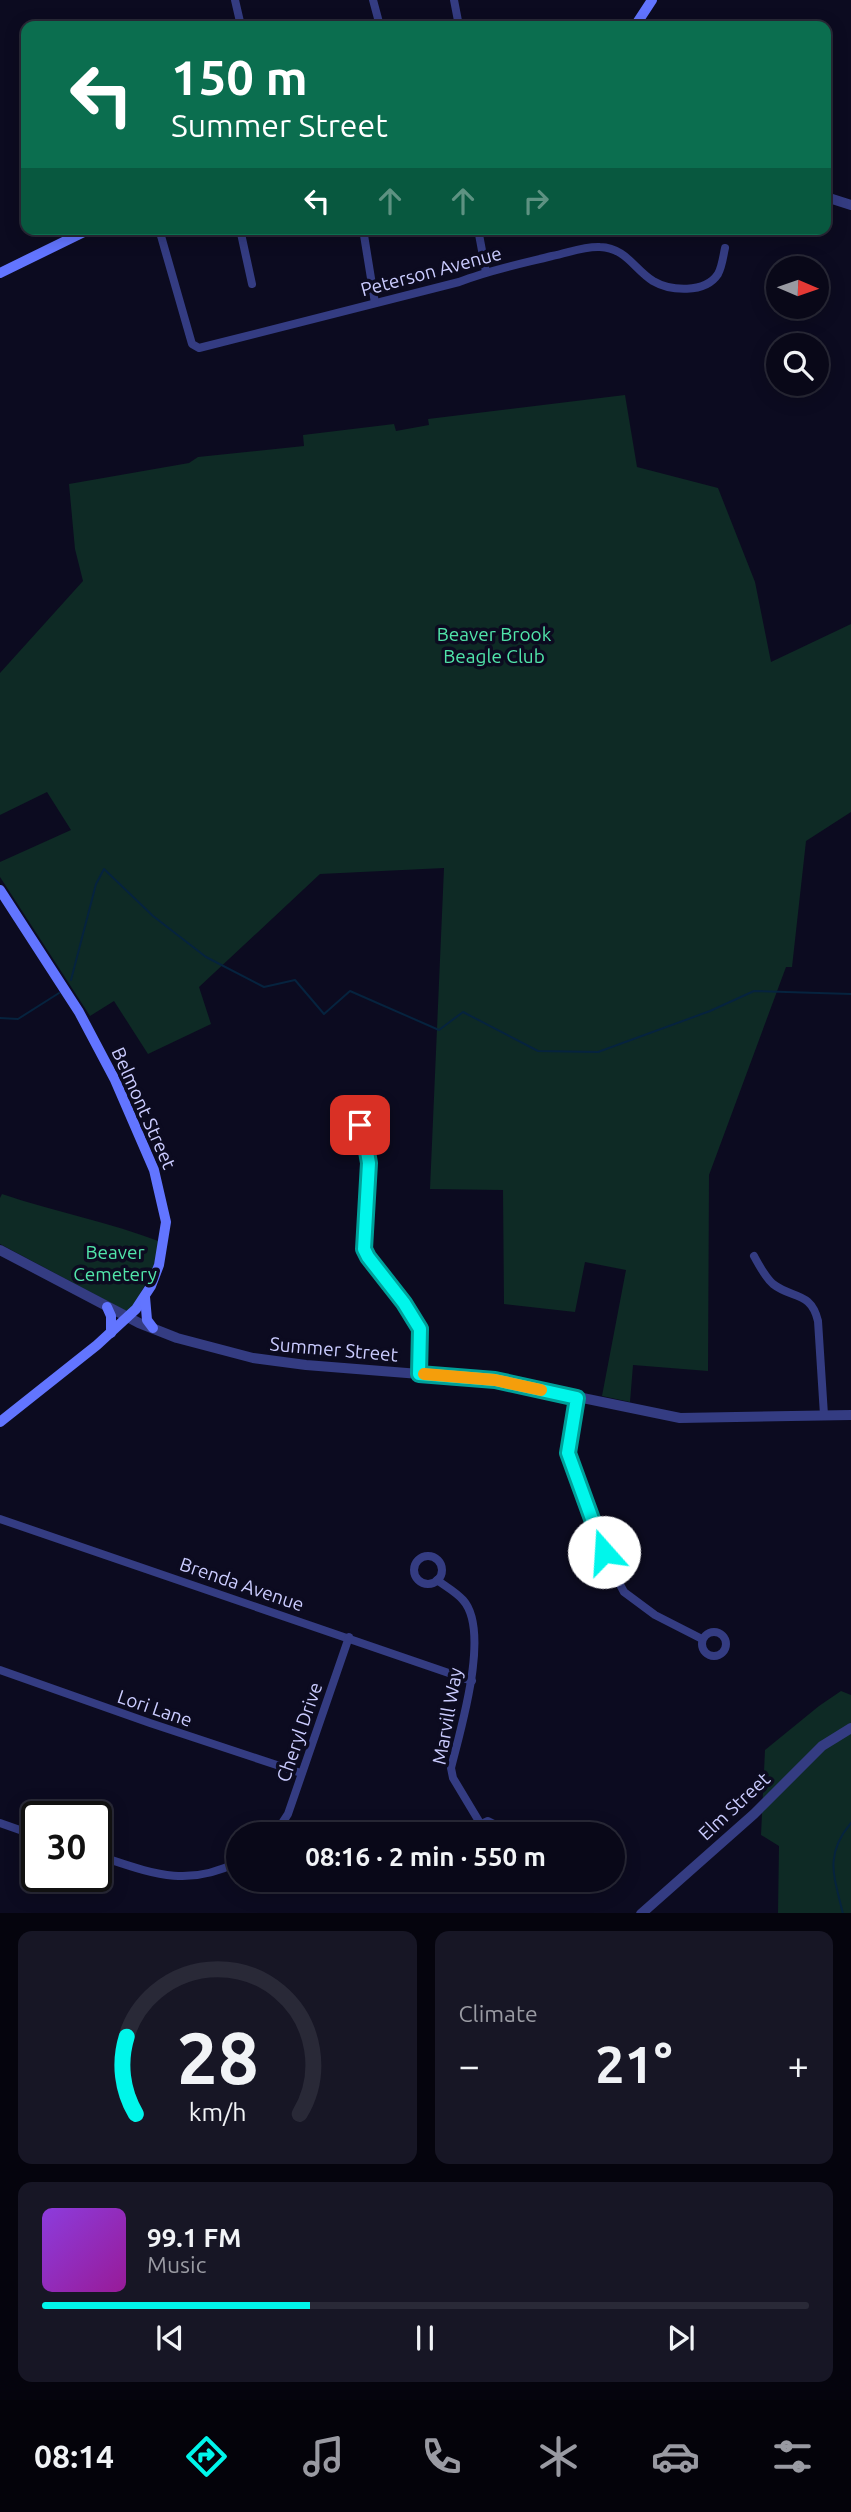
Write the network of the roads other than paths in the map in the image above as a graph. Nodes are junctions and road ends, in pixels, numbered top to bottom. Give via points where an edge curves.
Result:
1 (235, 0) edge
2 (373, 0) edge
3 (454, 0) edge
4 (652, 0) edge
5 (240, 21) edge
6 (379, 21) edge
7 (458, 21) edge
8 (638, 21) edge
9 (831, 199) edge
10 (851, 205) edge
11 (77, 235) edge
12 (161, 235) edge
13 (241, 235) edge
14 (364, 235) edge
15 (479, 235) edge
16 (725, 248) dead end
17 (0, 272) edge
18 (486, 272) junction
19 (252, 284) dead end
20 (375, 303) junction
21 (0, 890) edge
22 (357, 1129) dead end
23 (0, 1250) edge
24 (754, 1256) dead end
25 (145, 1297) junction
26 (107, 1307) junction
27 (128, 1318) junction
28 (153, 1328) junction
29 (111, 1334) junction
30 (419, 1374) junction
31 (577, 1398) junction
32 (824, 1415) junction
33 (851, 1415) edge
34 (0, 1422) edge
35 (0, 1519) edge
36 (437, 1580) dead end
37 (349, 1637) junction
38 (702, 1639) dead end
39 (0, 1670) edge
40 (472, 1681) junction
41 (851, 1728) edge
42 (301, 1773) junction
43 (283, 1822) edge
44 (479, 1822) edge
45 (0, 1823) edge
46 (21, 1830) edge
47 (112, 1860) edge
48 (226, 1867) edge
49 (642, 1913) edge

1 - 5 street
2 - 6 street
3 - 7 street
4 - 8 main road
9 - 10 street
11 - 17 main road
12 - 20 street, Peterson Avenue via 195,347
13 - 19 street
14 - 20 street
15 - 18 street
16 - 18 street, Peterson Avenue via 718,274 694,288 663,285 645,275 625,254 598,247
18 - 20 street, Peterson Avenue
21 - 25 main road, Belmont Street via 89,1029 154,1170 166,1233
22 - 30 street via 369,1163 364,1249 420,1329
23 - 26 street, Summer Street
24 - 32 street via 772,1283 804,1298 815,1310
25 - 27 main road, Belmont Street
25 - 28 main road via 147,1320
26 - 27 street, Summer Street
26 - 29 main road
27 - 28 street, Summer Street
27 - 29 main road, Belmont Street
28 - 30 street, Summer Street via 253,1358
29 - 34 main road, Belmont Street
30 - 31 street, Summer Street via 495,1380
31 - 32 street, Summer Street via 680,1418
31 - 38 street via 569,1461 613,1574 624,1592 645,1608
32 - 33 street, Summer Street
35 - 37 street, Brenda Avenue
36 - 40 street, Marvill Way via 463,1600 470,1612
37 - 40 street, Brenda Avenue
37 - 42 street, Cheryl Drive
39 - 42 street, Lori Lane
40 - 44 street, Marvill Way via 451,1768
41 - 49 street, Elm Street via 822,1746 754,1814
42 - 43 street, Cheryl Drive
45 - 46 street
47 - 48 street via 177,1877 205,1875

